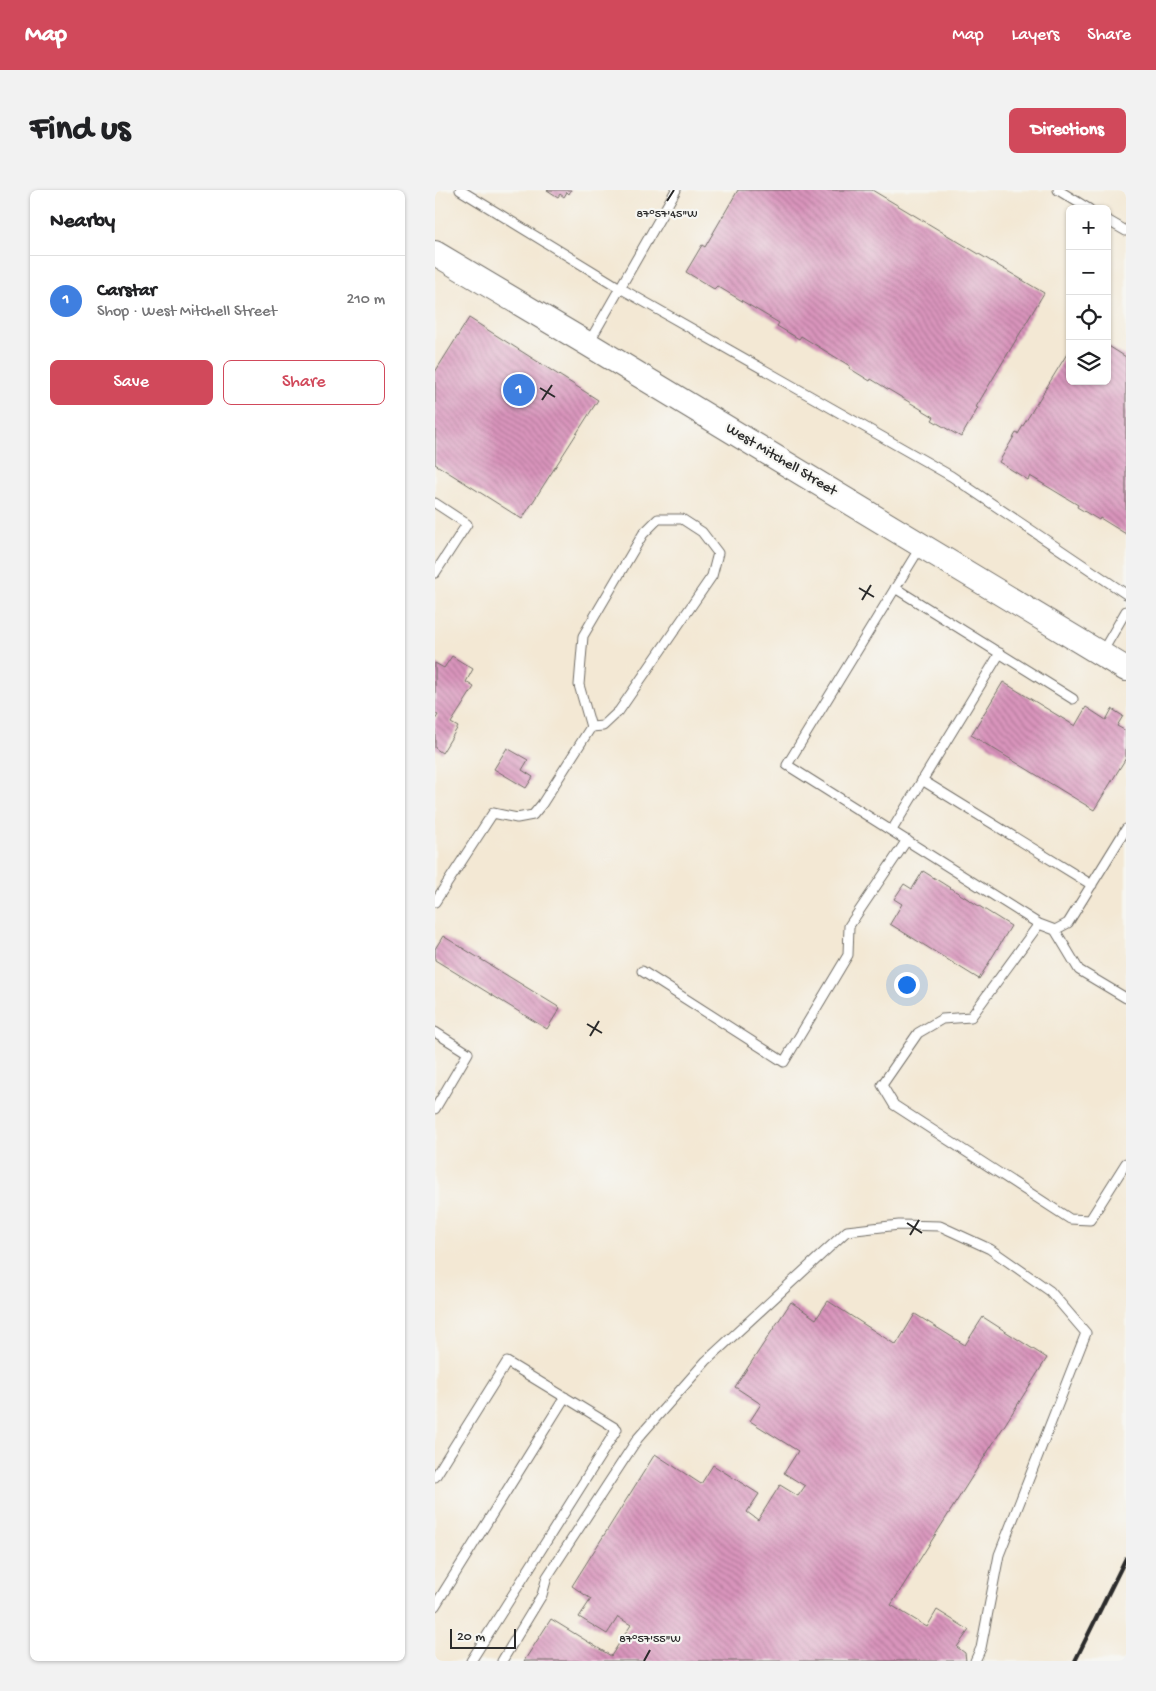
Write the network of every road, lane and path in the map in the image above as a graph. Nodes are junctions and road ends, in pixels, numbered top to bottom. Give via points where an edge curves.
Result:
1 (460, 190) edge
2 (677, 190) edge
3 (1058, 190) edge
4 (1082, 205) edge
5 (1111, 223) edge
6 (1126, 232) edge
7 (435, 253) edge
8 (620, 288) junction
9 (588, 344) junction
10 (435, 503) edge
11 (922, 546) junction
12 (435, 573) edge
13 (895, 588) junction
14 (1126, 594) edge
15 (1126, 611) edge
16 (1000, 653) junction
17 (1101, 654) junction
18 (1126, 669) edge
19 (1073, 698) dead end
20 (591, 727) junction
21 (923, 780) junction
22 (1126, 829) edge
23 (892, 830) junction
24 (907, 840) junction
25 (1092, 885) junction
26 (435, 902) edge
27 (1039, 924) junction
28 (1055, 930) junction
29 (642, 971) dead end
30 (1126, 998) edge
31 (435, 1032) edge
32 (435, 1109) edge
33 (1126, 1163) edge
34 (565, 1398) junction
35 (435, 1477) edge
36 (435, 1606) edge
37 (471, 1661) edge
38 (502, 1661) edge
39 (975, 1661) edge

1 - 8 lane
2 - 8 lane
3 - 4 lane
5 - 6 lane
7 - 9 street, West Mitchell Street
8 - 9 lane
8 - 14 lane via 951,476
9 - 11 street, West Mitchell Street
10 - 12 lane via 467,524
11 - 13 lane
11 - 17 street, West Mitchell Street
13 - 16 lane
13 - 23 lane via 787,765
15 - 17 lane
16 - 19 lane
16 - 21 lane
17 - 18 street, West Mitchell Street
20 - 20 lane via 579,685 583,636 643,534 658,519 682,519 703,532 718,553 712,576 619,711 603,726
20 - 26 lane via 533,815 517,818 493,813
21 - 23 lane
21 - 25 lane
22 - 25 lane
23 - 24 lane
24 - 27 lane
24 - 29 lane via 849,926 849,955 784,1062
25 - 28 lane via 1069,923
27 - 28 lane
27 - 33 lane via 971,1017 942,1019 918,1033 882,1085 894,1105 1070,1219 1091,1220
28 - 30 lane via 1079,970
31 - 32 lane via 468,1053
34 - 35 lane via 507,1362
34 - 36 lane
34 - 37 lane via 617,1429
38 - 39 lane via 542,1595 547,1577 638,1438 706,1360 847,1231 899,1225 940,1226 990,1249 1050,1291 1086,1333 999,1555 981,1648

